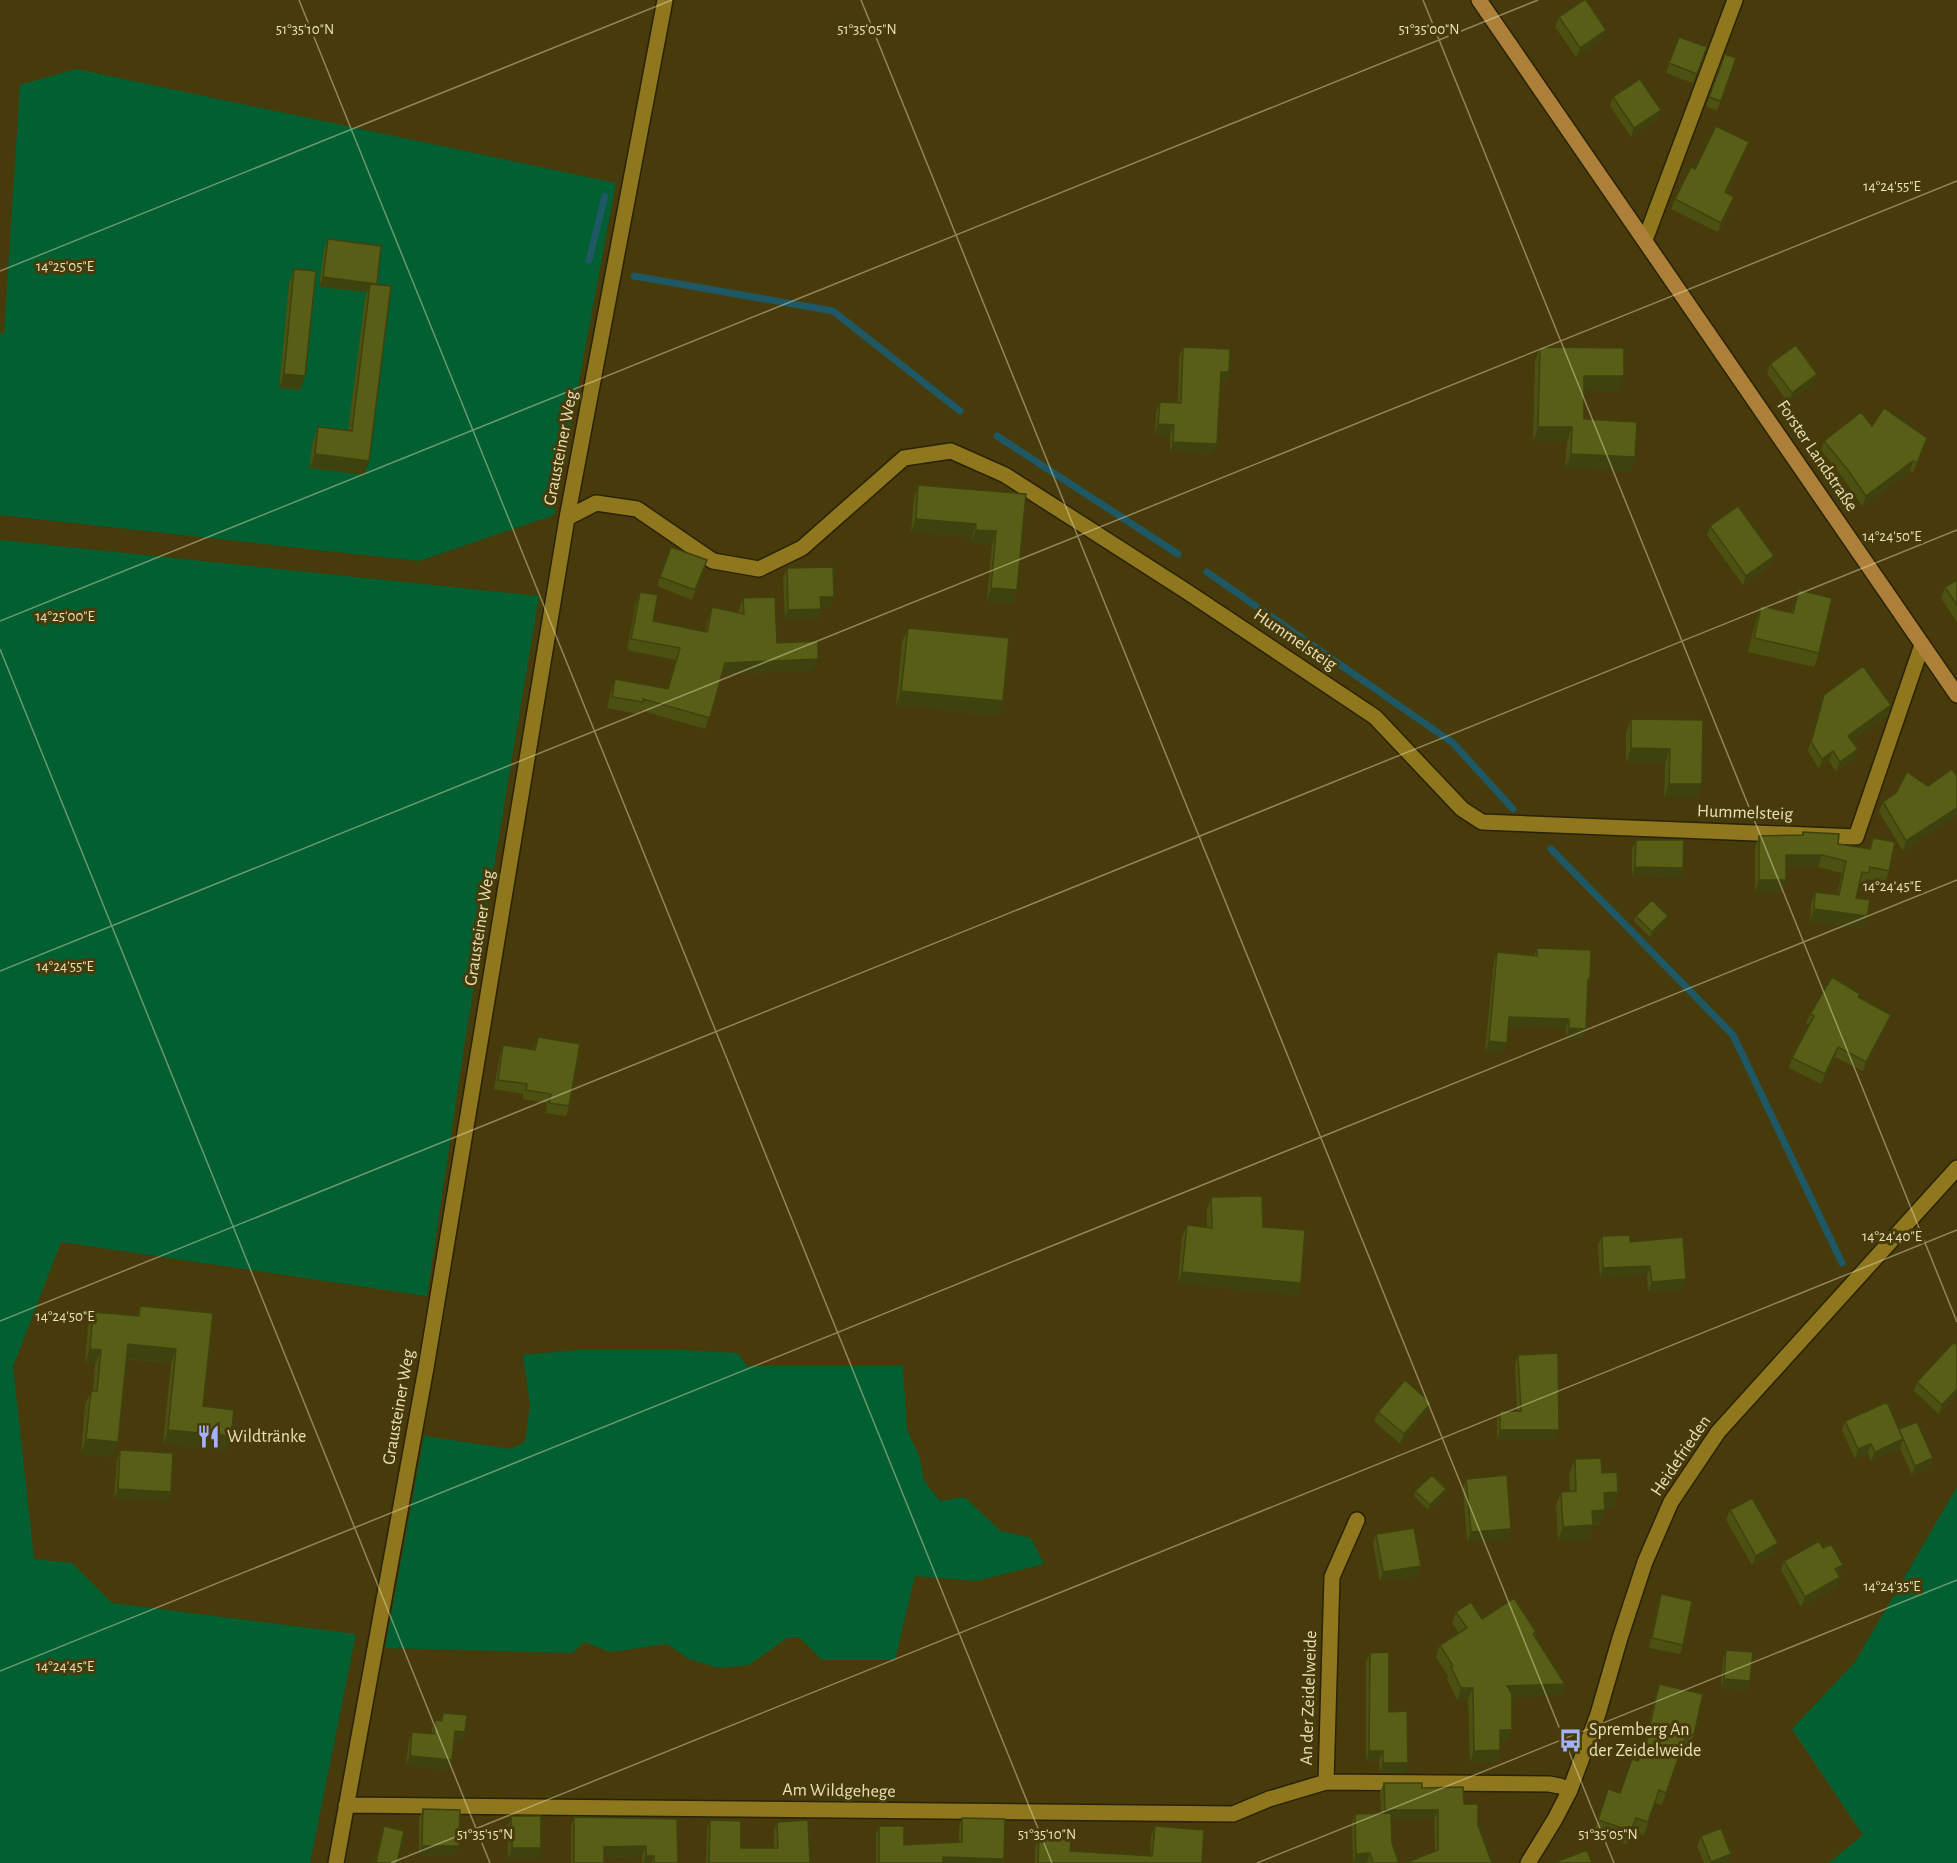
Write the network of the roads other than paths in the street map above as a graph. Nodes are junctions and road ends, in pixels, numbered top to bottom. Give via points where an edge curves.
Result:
1 (665, 0) edge
2 (1479, 0) edge
3 (1735, 0) edge
4 (1645, 240) junction
5 (567, 518) junction
6 (1922, 645) junction
7 (1957, 694) edge
8 (1957, 1168) edge
9 (1357, 1520) dead end
10 (1326, 1782) junction
11 (1570, 1790) junction
12 (346, 1805) junction
13 (336, 1863) edge
14 (1528, 1863) edge

1 - 5 street, Grausteiner Weg
2 - 4 main road, Forster Landstraße
3 - 4 street
4 - 6 main road, Forster Landstraße
5 - 6 street, Hummelsteig via 596,503 637,509 713,561 759,569 802,548 904,458 951,451 1005,475 1376,717 1462,809 1482,822 1856,837
5 - 12 street, Grausteiner Weg via 430,1347
6 - 7 main road, Forster Landstraße
8 - 11 street, Heidefrieden via 1718,1432 1671,1502 1645,1562
9 - 10 street, An der Zeidelweide via 1332,1577
10 - 11 street, An der Zeidelweide via 1549,1784
10 - 12 street, Am Wildgehege via 1233,1814
11 - 14 street, Heidefrieden
12 - 13 street, Grausteiner Weg

